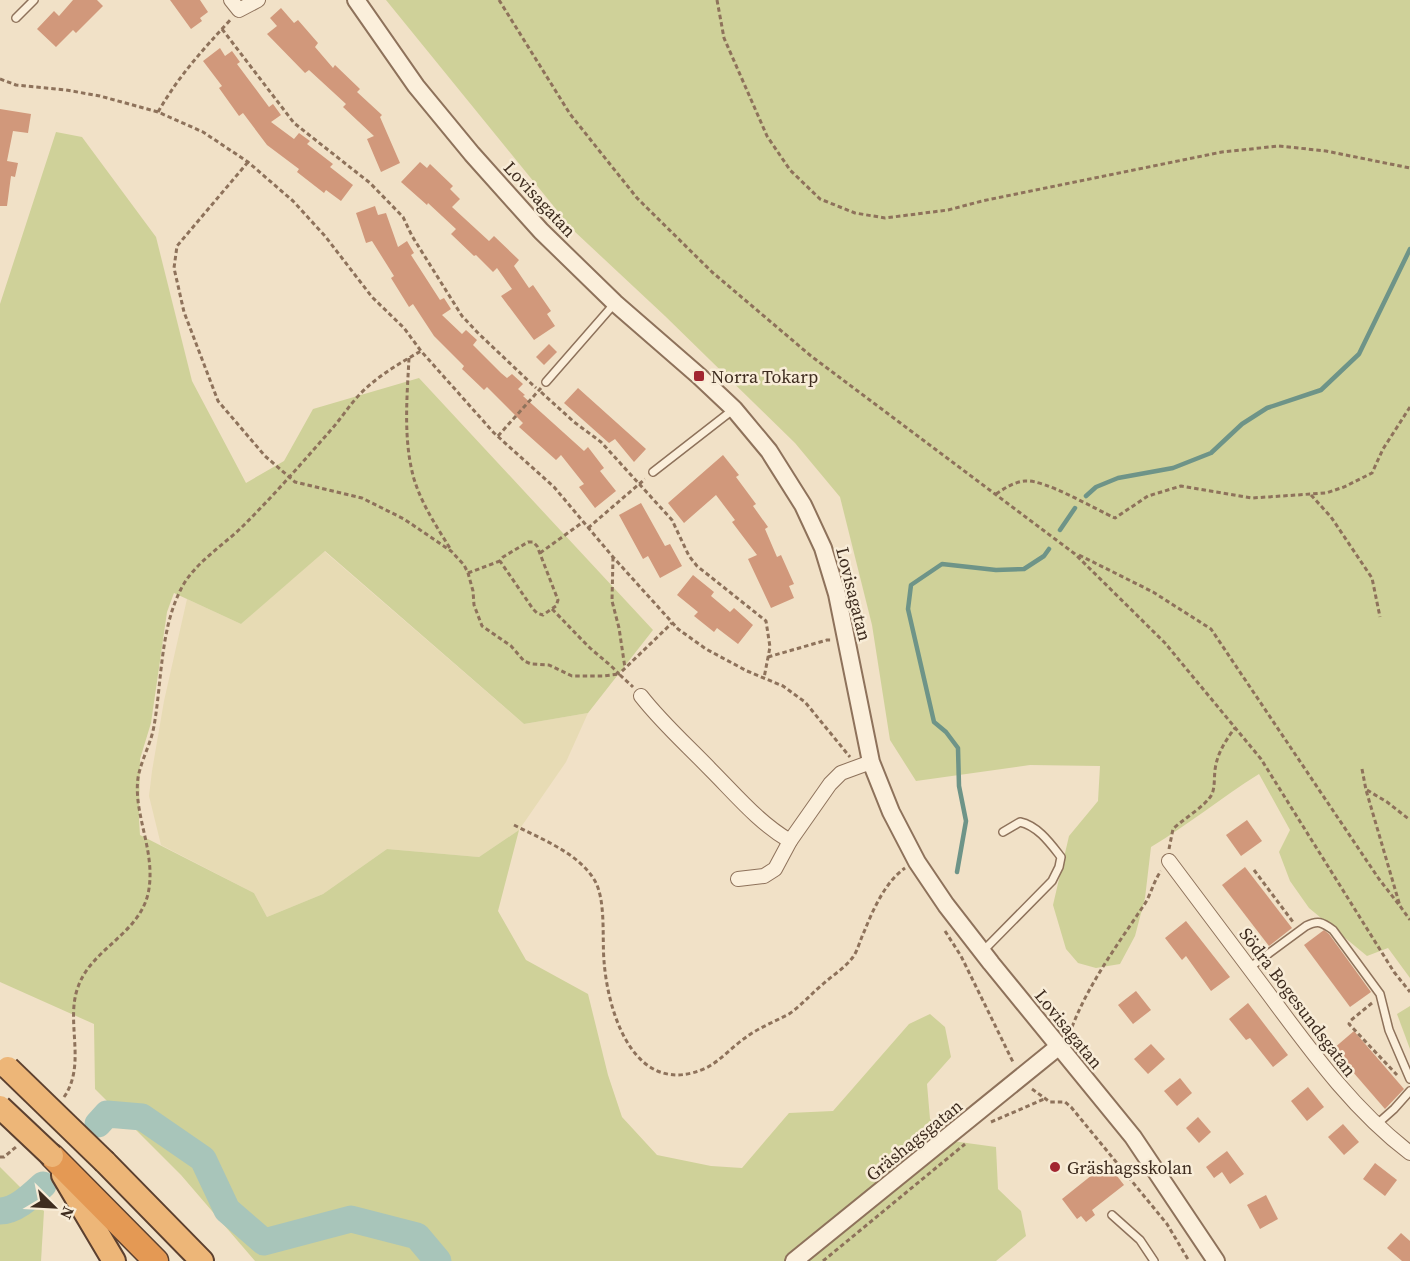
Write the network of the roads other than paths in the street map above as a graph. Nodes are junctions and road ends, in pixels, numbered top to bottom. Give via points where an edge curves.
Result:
1 (34, 0) edge
2 (258, 0) edge
3 (356, 0) edge
4 (235, 5) edge
5 (16, 18) dead end
6 (615, 303) junction
7 (546, 382) road end
8 (734, 410) junction
9 (653, 472) road end
10 (641, 696) road end
11 (864, 764) junction
12 (1002, 832) dead end
13 (790, 841) junction
14 (1169, 861) road end
15 (738, 879) dead end
16 (982, 952) junction
17 (1249, 968) junction
18 (1058, 1047) junction
19 (4, 1064) edge
20 (1406, 1081) edge
21 (1410, 1091) edge
22 (0, 1107) edge
23 (1375, 1126) junction
24 (1410, 1153) edge
25 (52, 1156) joint
26 (90, 1205) junction
27 (1112, 1215) dead end
28 (170, 1227) junction
29 (114, 1261) edge
30 (156, 1261) edge
31 (202, 1261) edge
32 (207, 1261) edge
33 (794, 1261) edge
34 (1154, 1261) edge
35 (1215, 1261) edge

1 - 5 lane
2 - 4 street
3 - 6 street, Lovisagatan via 416,86 472,154 541,231
6 - 7 lane
6 - 8 street, Lovisagatan
8 - 9 lane
8 - 11 street, Lovisagatan via 769,451 803,505 823,548 847,638
10 - 13 street via 662,723 751,810
11 - 13 street via 841,773 830,784
11 - 16 street, Lovisagatan via 917,862
12 - 16 lane via 1020,822 1028,824 1061,857 1052,881
13 - 15 street via 775,869 764,876
14 - 17 street, Södra Bogesundsgatan
16 - 18 street, Lovisagatan
17 - 20 lane via 1299,931 1316,921 1323,922 1333,930 1380,997
17 - 23 street, Södra Bogesundsgatan via 1348,1098
18 - 33 street, Gräshagsgatan
18 - 35 street, Lovisagatan via 1133,1137
19 - 28 highway, bridge
21 - 23 lane
22 - 25 highway, bridge
23 - 24 street, Södra Bogesundsgatan
25 - 26 highway
26 - 29 highway
26 - 30 highway
27 - 34 lane via 1140,1240
28 - 31 highway
28 - 32 highway

